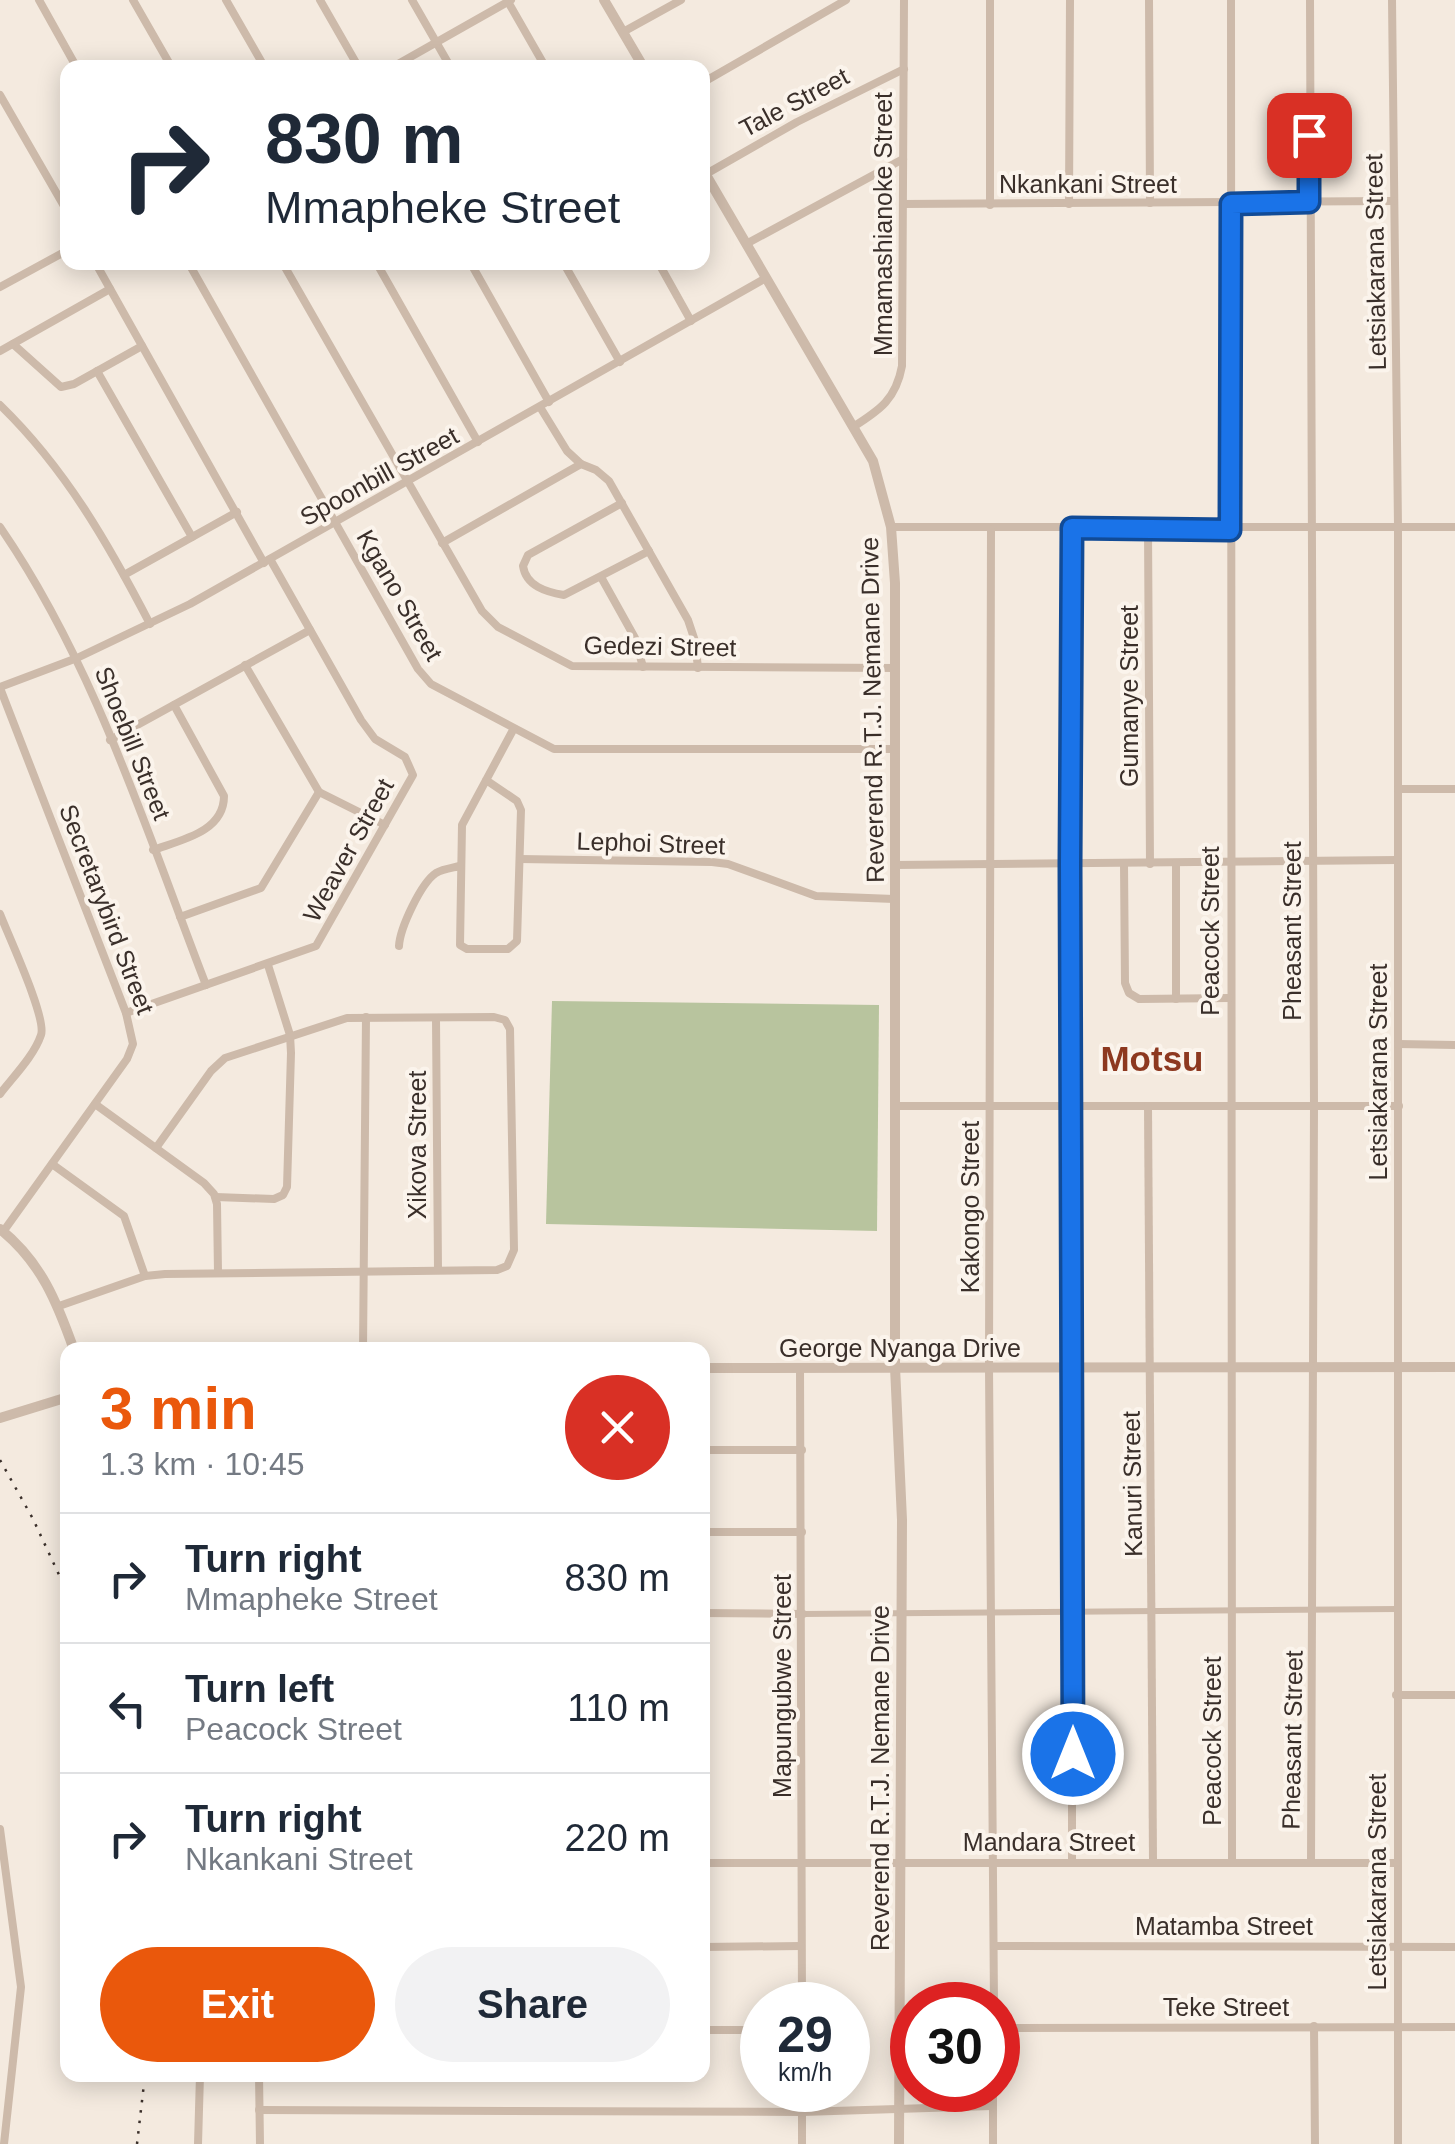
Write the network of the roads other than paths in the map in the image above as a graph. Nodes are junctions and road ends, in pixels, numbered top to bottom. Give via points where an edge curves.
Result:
1 (39, 0) edge
2 (133, 0) edge
3 (226, 0) edge
4 (320, 0) edge
5 (412, 0) edge
6 (604, 0) edge
7 (681, 0) edge
8 (846, 0) edge
9 (904, 0) edge
10 (990, 0) edge
11 (1070, 0) edge
12 (1149, 0) edge
13 (1230, 0) edge
14 (1310, 0) edge
15 (1392, 0) edge
16 (509, 1) edge
17 (623, 32) junction
18 (436, 42) junction
19 (73, 60) edge
20 (167, 60) edge
21 (260, 60) edge
22 (354, 60) edge
23 (405, 60) edge
24 (446, 60) edge
25 (542, 60) edge
26 (639, 60) edge
27 (904, 70) junction
28 (710, 78) edge
29 (0, 95) edge
30 (903, 159) junction
31 (710, 168) edge
32 (710, 181) edge
33 (60, 199) edge
34 (1394, 201) junction
35 (1309, 202) junction
36 (903, 204) junction
37 (990, 204) junction
38 (1068, 204) junction
39 (1150, 204) junction
40 (1231, 204) junction
41 (746, 244) junction
42 (60, 254) edge
43 (99, 270) edge
44 (193, 270) edge
45 (287, 270) edge
46 (381, 270) edge
47 (474, 270) edge
48 (568, 270) edge
49 (663, 270) edge
50 (766, 278) junction
51 (0, 287) edge
52 (110, 289) junction
53 (691, 320) junction
54 (13, 344) junction
55 (142, 346) junction
56 (0, 351) edge
57 (620, 362) junction
58 (98, 371) junction
59 (545, 404) junction
60 (0, 405) edge
61 (853, 427) junction
62 (478, 442) junction
63 (580, 464) junction
64 (408, 482) junction
65 (622, 503) junction
66 (237, 512) junction
67 (335, 523) junction
68 (1398, 527) junction
69 (1455, 527) edge
70 (0, 528) edge
71 (891, 528) junction
72 (1072, 528) junction
73 (1148, 528) junction
74 (1311, 528) junction
75 (990, 529) junction
76 (1230, 530) junction
77 (192, 537) junction
78 (442, 543) junction
79 (648, 551) junction
80 (267, 561) junction
81 (124, 574) junction
82 (601, 577) junction
83 (150, 624) junction
84 (310, 630) junction
85 (77, 658) junction
86 (245, 665) junction
87 (643, 667) junction
88 (698, 668) junction
89 (895, 668) junction
90 (0, 687) edge
91 (174, 705) junction
92 (513, 730) junction
93 (110, 740) junction
94 (896, 748) junction
95 (486, 780) junction
96 (1455, 788) edge
97 (1398, 789) junction
98 (319, 792) junction
99 (384, 825) junction
100 (154, 850) junction
101 (520, 859) junction
102 (1397, 860) junction
103 (1231, 862) junction
104 (1312, 862) junction
105 (990, 864) junction
106 (1070, 864) junction
107 (1124, 864) junction
108 (1150, 864) junction
109 (1176, 864) junction
110 (894, 865) junction
111 (460, 866) junction
112 (894, 899) junction
113 (0, 914) edge
114 (180, 917) junction
115 (399, 946) dead end
116 (268, 965) junction
117 (206, 985) junction
118 (1229, 998) junction
119 (1176, 1000) junction
120 (126, 1013) junction
121 (366, 1017) junction
122 (436, 1019) junction
123 (290, 1035) junction
124 (1398, 1044) junction
125 (1455, 1045) edge
126 (0, 1094) edge
127 (96, 1104) junction
128 (990, 1105) junction
129 (1231, 1105) junction
130 (894, 1106) junction
131 (1070, 1106) junction
132 (1148, 1106) junction
133 (1399, 1106) junction
134 (1314, 1107) junction
135 (156, 1148) junction
136 (52, 1164) junction
137 (216, 1198) junction
138 (2, 1231) edge
139 (438, 1270) junction
140 (364, 1271) junction
141 (218, 1272) junction
142 (145, 1276) junction
143 (59, 1306) junction
144 (71, 1342) edge
145 (363, 1342) edge
146 (1313, 1366) junction
147 (893, 1367) junction
148 (1071, 1367) junction
149 (1398, 1367) junction
150 (1455, 1367) edge
151 (710, 1368) edge
152 (800, 1368) junction
153 (989, 1368) junction
154 (1151, 1368) junction
155 (1232, 1368) junction
156 (60, 1399) edge
157 (0, 1418) edge
158 (710, 1450) edge
159 (802, 1450) junction
160 (710, 1532) edge
161 (802, 1532) junction
162 (1314, 1609) junction
163 (1397, 1609) junction
164 (1074, 1610) junction
165 (1154, 1610) junction
166 (1232, 1610) junction
167 (900, 1612) junction
168 (990, 1612) junction
169 (710, 1613) edge
170 (803, 1614) junction
171 (1396, 1694) junction
172 (1455, 1695) edge
173 (0, 1829) edge
174 (900, 1861) junction
175 (1072, 1861) junction
176 (1311, 1861) junction
177 (802, 1862) junction
178 (994, 1862) junction
179 (1153, 1862) junction
180 (1232, 1862) junction
181 (1396, 1863) junction
182 (710, 1864) edge
183 (801, 1946) junction
184 (994, 1946) junction
185 (710, 1947) edge
186 (1397, 1947) junction
187 (1455, 1947) edge
188 (802, 1982) edge
189 (899, 1982) edge
190 (994, 1982) edge
191 (1314, 2026) junction
192 (1398, 2026) junction
193 (1020, 2028) edge
194 (1455, 2028) edge
195 (710, 2030) edge
196 (740, 2030) edge
197 (200, 2082) edge
198 (259, 2082) edge
199 (260, 2110) junction
200 (740, 2112) edge
201 (802, 2112) edge
202 (898, 2112) edge
203 (992, 2112) edge
204 (4, 2144) edge
205 (198, 2144) edge
206 (260, 2144) edge
207 (802, 2144) edge
208 (899, 2144) edge
209 (993, 2144) edge
210 (1315, 2144) edge
211 (1398, 2144) edge

1 - 19 street
2 - 20 street
3 - 21 street
4 - 22 street
5 - 18 street
6 - 17 street
7 - 17 street
8 - 28 street
9 - 27 street, Mmamashianoke Street
10 - 37 street
11 - 38 street
12 - 39 street
13 - 40 street, Peacock Street
14 - 35 street, Pheasant Street
15 - 34 street, Letsiakarana Street
16 - 18 street
16 - 25 street
17 - 26 street
18 - 23 street
18 - 24 street
27 - 30 street, Mmamashianoke Street
27 - 31 street, Tale Street
29 - 33 street
30 - 36 street, Mmamashianoke Street
30 - 41 street
32 - 41 street, Reverend R.T.J. Nemane Drive
34 - 35 street, Nkankani Street
34 - 68 street, Letsiakarana Street
35 - 40 street, Nkankani Street
35 - 74 street, Pheasant Street
36 - 37 street, Nkankani Street
36 - 61 street, Mmamashianoke Street via 898,386 888,402
37 - 38 street, Nkankani Street
38 - 39 street, Nkankani Street
39 - 40 street, Nkankani Street
40 - 76 street, Peacock Street
41 - 50 street, Reverend R.T.J. Nemane Drive
42 - 51 street
43 - 52 street, Weaver Street
44 - 67 street, Kgano Street
45 - 64 street, Gedezi Street
46 - 62 street
47 - 59 street
48 - 57 street
49 - 53 street
50 - 53 street, Spoonbill Street
50 - 61 street, Reverend R.T.J. Nemane Drive
52 - 54 street
52 - 55 street, Weaver Street
53 - 57 street, Spoonbill Street
54 - 56 street
54 - 58 street via 61,387
55 - 58 street
55 - 66 street, Weaver Street
57 - 59 street, Spoonbill Street
58 - 77 street
59 - 62 street, Spoonbill Street
59 - 63 street via 567,452
60 - 81 street via 71,486
61 - 71 street, Reverend R.T.J. Nemane Drive via 872,461
62 - 64 street, Spoonbill Street
63 - 65 street via 603,476
63 - 78 street
64 - 67 street, Spoonbill Street
64 - 78 street, Gedezi Street
65 - 79 street
65 - 82 street via 524,562 529,581 559,594
66 - 77 street
66 - 80 street, Weaver Street
67 - 80 street, Spoonbill Street
67 - 92 street, Kgano Street via 424,679
68 - 69 street
68 - 74 street
68 - 97 street, Letsiakarana Street
70 - 85 street, Shoebill Street
71 - 75 street
71 - 89 street, Reverend R.T.J. Nemane Drive
72 - 73 street
72 - 75 street
72 - 106 street
73 - 76 street
73 - 108 street, Gumanye Street
74 - 76 street
74 - 104 street, Pheasant Street
75 - 105 street, Kakongo Street
76 - 103 street, Peacock Street
77 - 81 street
78 - 87 street, Gedezi Street via 498,627 572,666
79 - 82 street
79 - 88 street via 693,632
80 - 83 street, Spoonbill Street
80 - 84 street, Weaver Street
81 - 83 street
82 - 87 street via 635,638
83 - 85 street, Spoonbill Street
84 - 86 street
84 - 99 street, Weaver Street via 368,732 413,769
85 - 90 street, Spoonbill Street
85 - 93 street, Shoebill Street
86 - 91 street
86 - 98 street
87 - 88 street, Gedezi Street
88 - 89 street, Gedezi Street
89 - 94 street, Reverend R.T.J. Nemane Drive
90 - 120 street, Secretarybird Street
91 - 93 street
91 - 100 street via 224,804 214,824
92 - 94 street, Kgano Street via 566,750
92 - 95 street
93 - 100 street, Shoebill Street
94 - 110 street, Reverend R.T.J. Nemane Drive
95 - 101 street via 520,805
95 - 111 street via 462,825
96 - 97 street
97 - 102 street, Letsiakarana Street
98 - 99 street
98 - 114 street via 261,888
99 - 116 street, Weaver Street via 320,942
100 - 114 street, Shoebill Street
101 - 111 street via 517,941 508,949 460,945
101 - 112 street, Lephoi Street via 712,862 816,896
102 - 104 street
102 - 124 street, Letsiakarana Street
103 - 104 street
103 - 109 street
103 - 118 street, Peacock Street
104 - 134 street, Pheasant Street
105 - 106 street
105 - 110 street
105 - 128 street, Kakongo Street
106 - 107 street
106 - 131 street
107 - 108 street
107 - 119 street via 1126,988 1139,999
108 - 109 street
109 - 119 street
110 - 112 street, Reverend R.T.J. Nemane Drive
111 - 115 street via 430,878
112 - 130 street, Reverend R.T.J. Nemane Drive
113 - 126 street via 42,1029
114 - 117 street, Shoebill Street
116 - 117 street, Weaver Street
116 - 123 street
117 - 120 street, Weaver Street
118 - 119 street
118 - 129 street, Peacock Street
120 - 127 street, Secretarybird Street via 131,1052
121 - 122 street
121 - 123 street
121 - 140 street
122 - 139 street, Xikova Street
122 - 139 street via 494,1017 510,1029 514,1250 502,1268
123 - 135 street via 220,1061
123 - 137 street via 286,1192
124 - 125 street
124 - 133 street, Letsiakarana Street
127 - 135 street
127 - 136 street, Secretarybird Street
128 - 130 street
128 - 131 street
128 - 153 street, Kakongo Street
129 - 132 street
129 - 134 street
129 - 155 street, Peacock Street
130 - 147 street, Reverend R.T.J. Nemane Drive
131 - 132 street
131 - 148 street
132 - 154 street, Kanuri Street
133 - 134 street
133 - 149 street, Letsiakarana Street
134 - 146 street, Pheasant Street
135 - 137 street
136 - 138 street, Secretarybird Street
136 - 142 street via 124,1216
137 - 141 street
138 - 143 street via 35,1262
139 - 140 street
140 - 141 street
140 - 145 street
141 - 142 street
142 - 143 street
143 - 144 street
146 - 149 street, George Nyanga Drive
146 - 155 street, George Nyanga Drive
146 - 162 street, Pheasant Street
147 - 152 street, George Nyanga Drive
147 - 153 street, George Nyanga Drive
147 - 167 street, Reverend R.T.J. Nemane Drive
148 - 153 street, George Nyanga Drive
148 - 154 street, George Nyanga Drive
148 - 164 street
149 - 150 street, George Nyanga Drive
149 - 163 street, Letsiakarana Street
151 - 152 street, George Nyanga Drive
152 - 159 street, Mapungubwe Street
153 - 168 street, Kakongo Street
154 - 155 street, George Nyanga Drive
154 - 165 street, Kanuri Street
155 - 166 street, Peacock Street
156 - 157 street
158 - 159 street
159 - 161 street, Mapungubwe Street
160 - 161 street
161 - 170 street, Mapungubwe Street
162 - 163 street
162 - 166 street
162 - 176 street, Pheasant Street
163 - 171 street, Letsiakarana Street
164 - 165 street
164 - 168 street
164 - 175 street
165 - 166 street
165 - 179 street, Kanuri Street
166 - 180 street, Peacock Street
167 - 168 street
167 - 170 street
167 - 174 street, Reverend R.T.J. Nemane Drive
168 - 178 street, Kakongo Street
169 - 170 street
170 - 177 street, Mapungubwe Street
171 - 172 street
171 - 181 street, Letsiakarana Street
173 - 204 street via 22,1987
174 - 177 street, Mandara Street
174 - 178 street, Mandara Street
174 - 189 street, Reverend R.T.J. Nemane Drive
175 - 178 street, Mandara Street
175 - 179 street, Mandara Street
176 - 180 street, Mandara Street
176 - 181 street, Mandara Street
177 - 182 street, Mandara Street
177 - 183 street, Mapungubwe Street
178 - 184 street, Kakongo Street
179 - 180 street, Mandara Street
181 - 186 street, Letsiakarana Street
183 - 185 street
183 - 188 street, Mapungubwe Street
184 - 186 street, Matamba Street
184 - 190 street, Kakongo Street
186 - 187 street, Matamba Street
186 - 192 street, Letsiakarana Street
191 - 192 street, Teke Street
191 - 193 street, Teke Street
191 - 210 street
192 - 194 street, Teke Street
192 - 211 street, Letsiakarana Street
195 - 196 street
197 - 205 street
198 - 199 street
199 - 200 street
199 - 206 street
201 - 207 street
202 - 208 street, Reverend R.T.J. Nemane Drive
203 - 209 street

